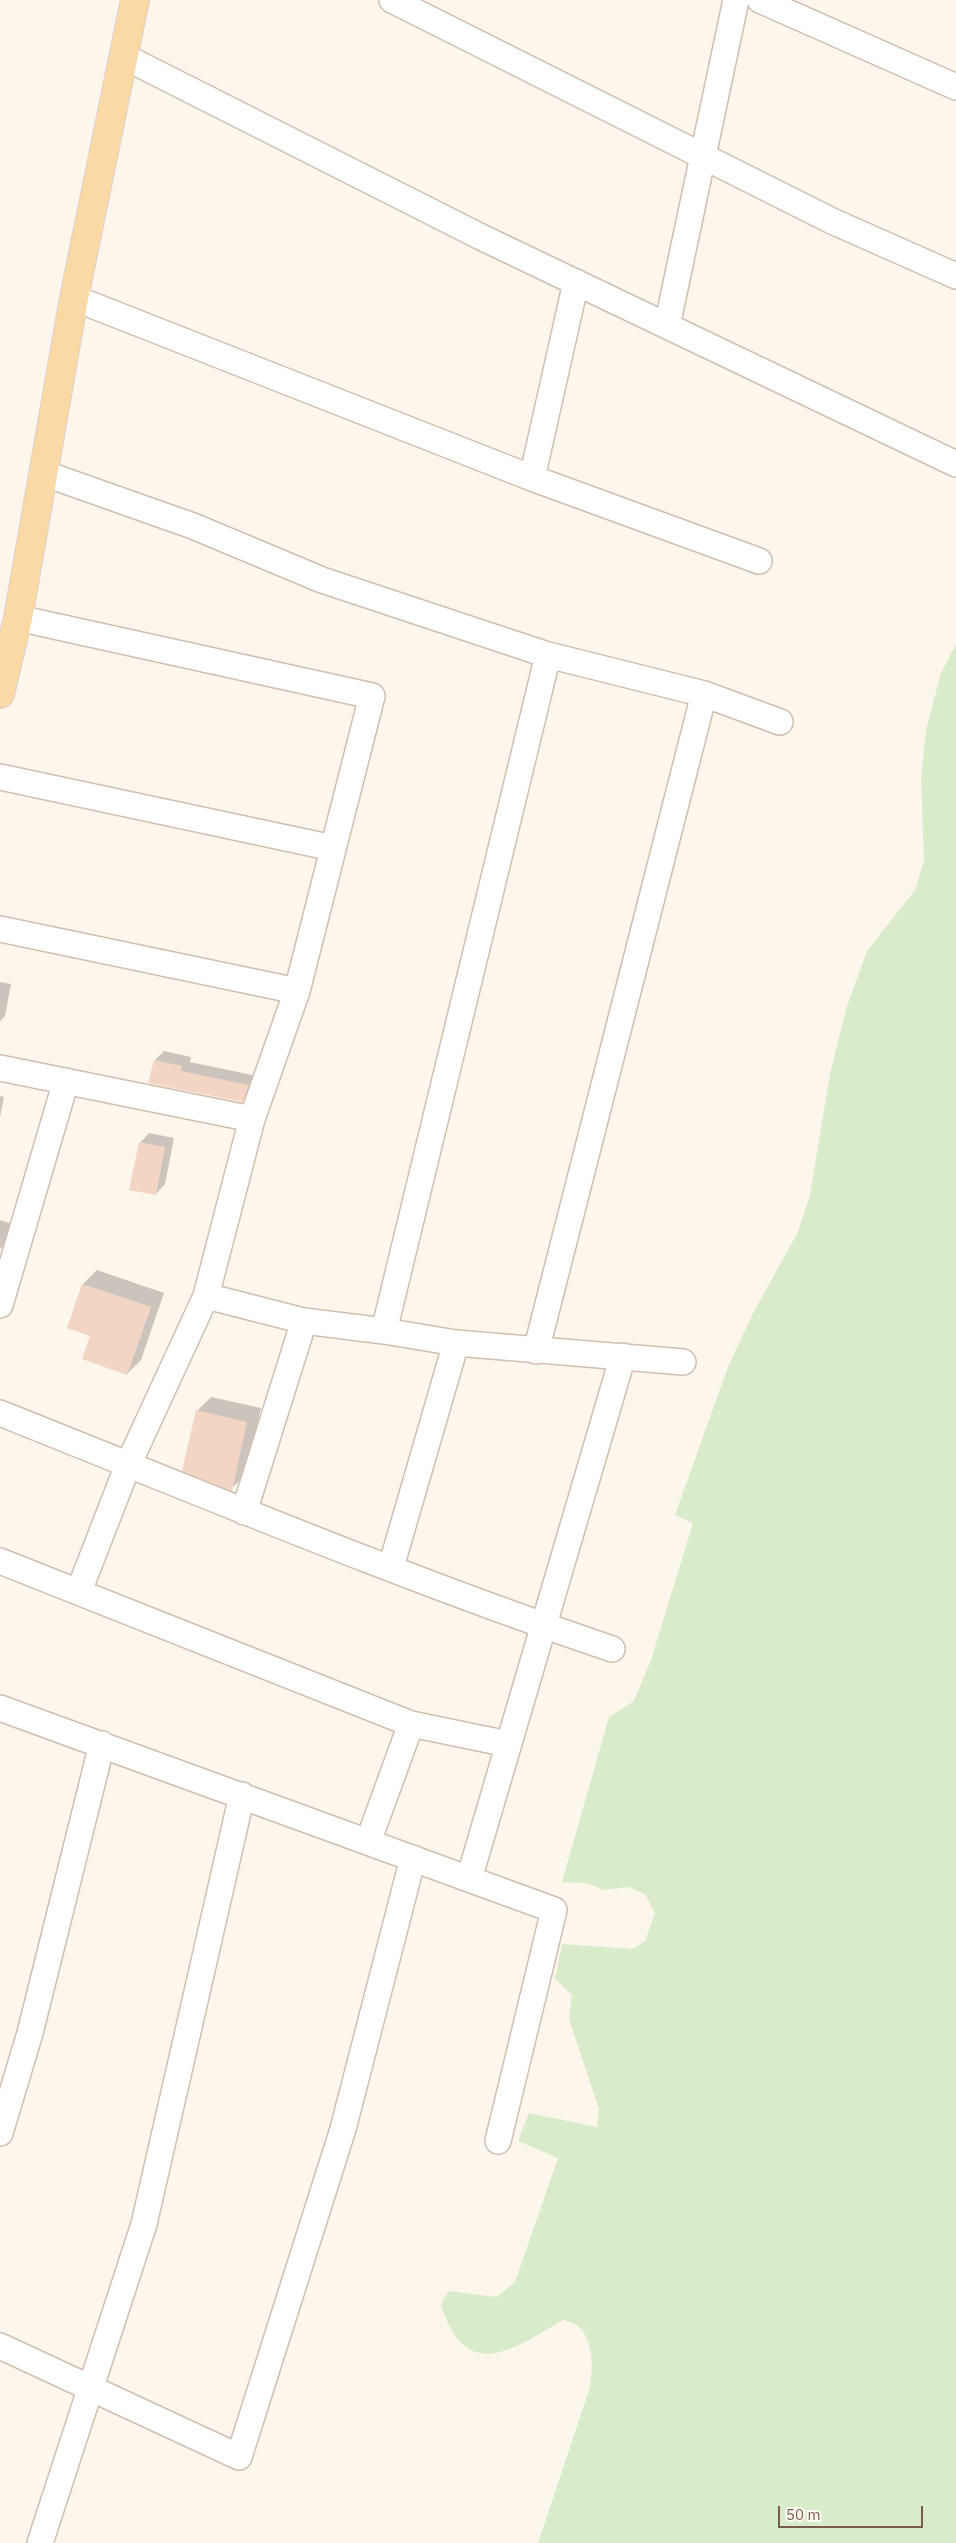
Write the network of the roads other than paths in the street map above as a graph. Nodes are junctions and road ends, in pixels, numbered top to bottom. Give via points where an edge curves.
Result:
1 (135, 0) edge
2 (392, 0) edge
3 (736, 0) edge
4 (760, 0) edge
5 (123, 56) junction
6 (956, 86) edge
7 (701, 155) junction
8 (956, 276) edge
9 (576, 282) junction
10 (74, 298) junction
11 (667, 326) junction
12 (956, 464) edge
13 (43, 472) junction
14 (532, 478) junction
15 (759, 561) dead end
16 (18, 618) junction
17 (548, 655) junction
18 (0, 694) edge
19 (704, 694) junction
20 (780, 722) dead end
21 (0, 777) edge
22 (334, 848) junction
23 (0, 929) edge
24 (297, 991) junction
25 (0, 1068) edge
26 (66, 1081) junction
27 (252, 1119) junction
28 (206, 1296) junction
29 (0, 1306) edge
30 (304, 1321) junction
31 (384, 1331) junction
32 (456, 1343) junction
33 (536, 1351) junction
34 (623, 1356) junction
35 (683, 1362) dead end
36 (0, 1413) edge
37 (128, 1464) junction
38 (244, 1512) junction
39 (0, 1561) edge
40 (391, 1568) junction
41 (79, 1591) junction
42 (544, 1626) junction
43 (612, 1649) dead end
44 (0, 1708) edge
45 (411, 1724) junction
46 (102, 1744) junction
47 (508, 1744) junction
48 (242, 1795) junction
49 (368, 1842) junction
50 (413, 1858) junction
51 (469, 1879) junction
52 (0, 2133) edge
53 (498, 2141) dead end
54 (0, 2346) edge
55 (91, 2388) junction
56 (40, 2543) edge

1 - 5 main road
2 - 7 street
3 - 7 street
4 - 6 street
5 - 9 street
5 - 10 main road
7 - 8 street via 832,221
7 - 11 street
9 - 11 street
9 - 14 street
10 - 13 main road
10 - 14 street
11 - 12 street
13 - 16 main road
13 - 17 street via 192,526 322,580
14 - 15 street
16 - 18 main road
16 - 22 street via 372,696
17 - 19 street
17 - 31 street
19 - 20 street
19 - 33 street
21 - 22 street
22 - 24 street
23 - 24 street
24 - 27 street
25 - 26 street
26 - 27 street
26 - 29 street
27 - 28 street
28 - 30 street
28 - 37 street
30 - 31 street
30 - 38 street
31 - 32 street
32 - 33 street
32 - 40 street
33 - 34 street
34 - 35 street
34 - 42 street
36 - 37 street
37 - 38 street
37 - 41 street
38 - 40 street
39 - 41 street
40 - 42 street
41 - 45 street
42 - 43 street
42 - 47 street
44 - 46 street
45 - 47 street
45 - 49 street
46 - 48 street
46 - 52 street via 30,2033
47 - 51 street
48 - 49 street
48 - 55 street via 144,2224
49 - 50 street
50 - 51 street
50 - 55 street via 343,2129 239,2457
51 - 53 street via 554,1910
54 - 55 street
55 - 56 street

